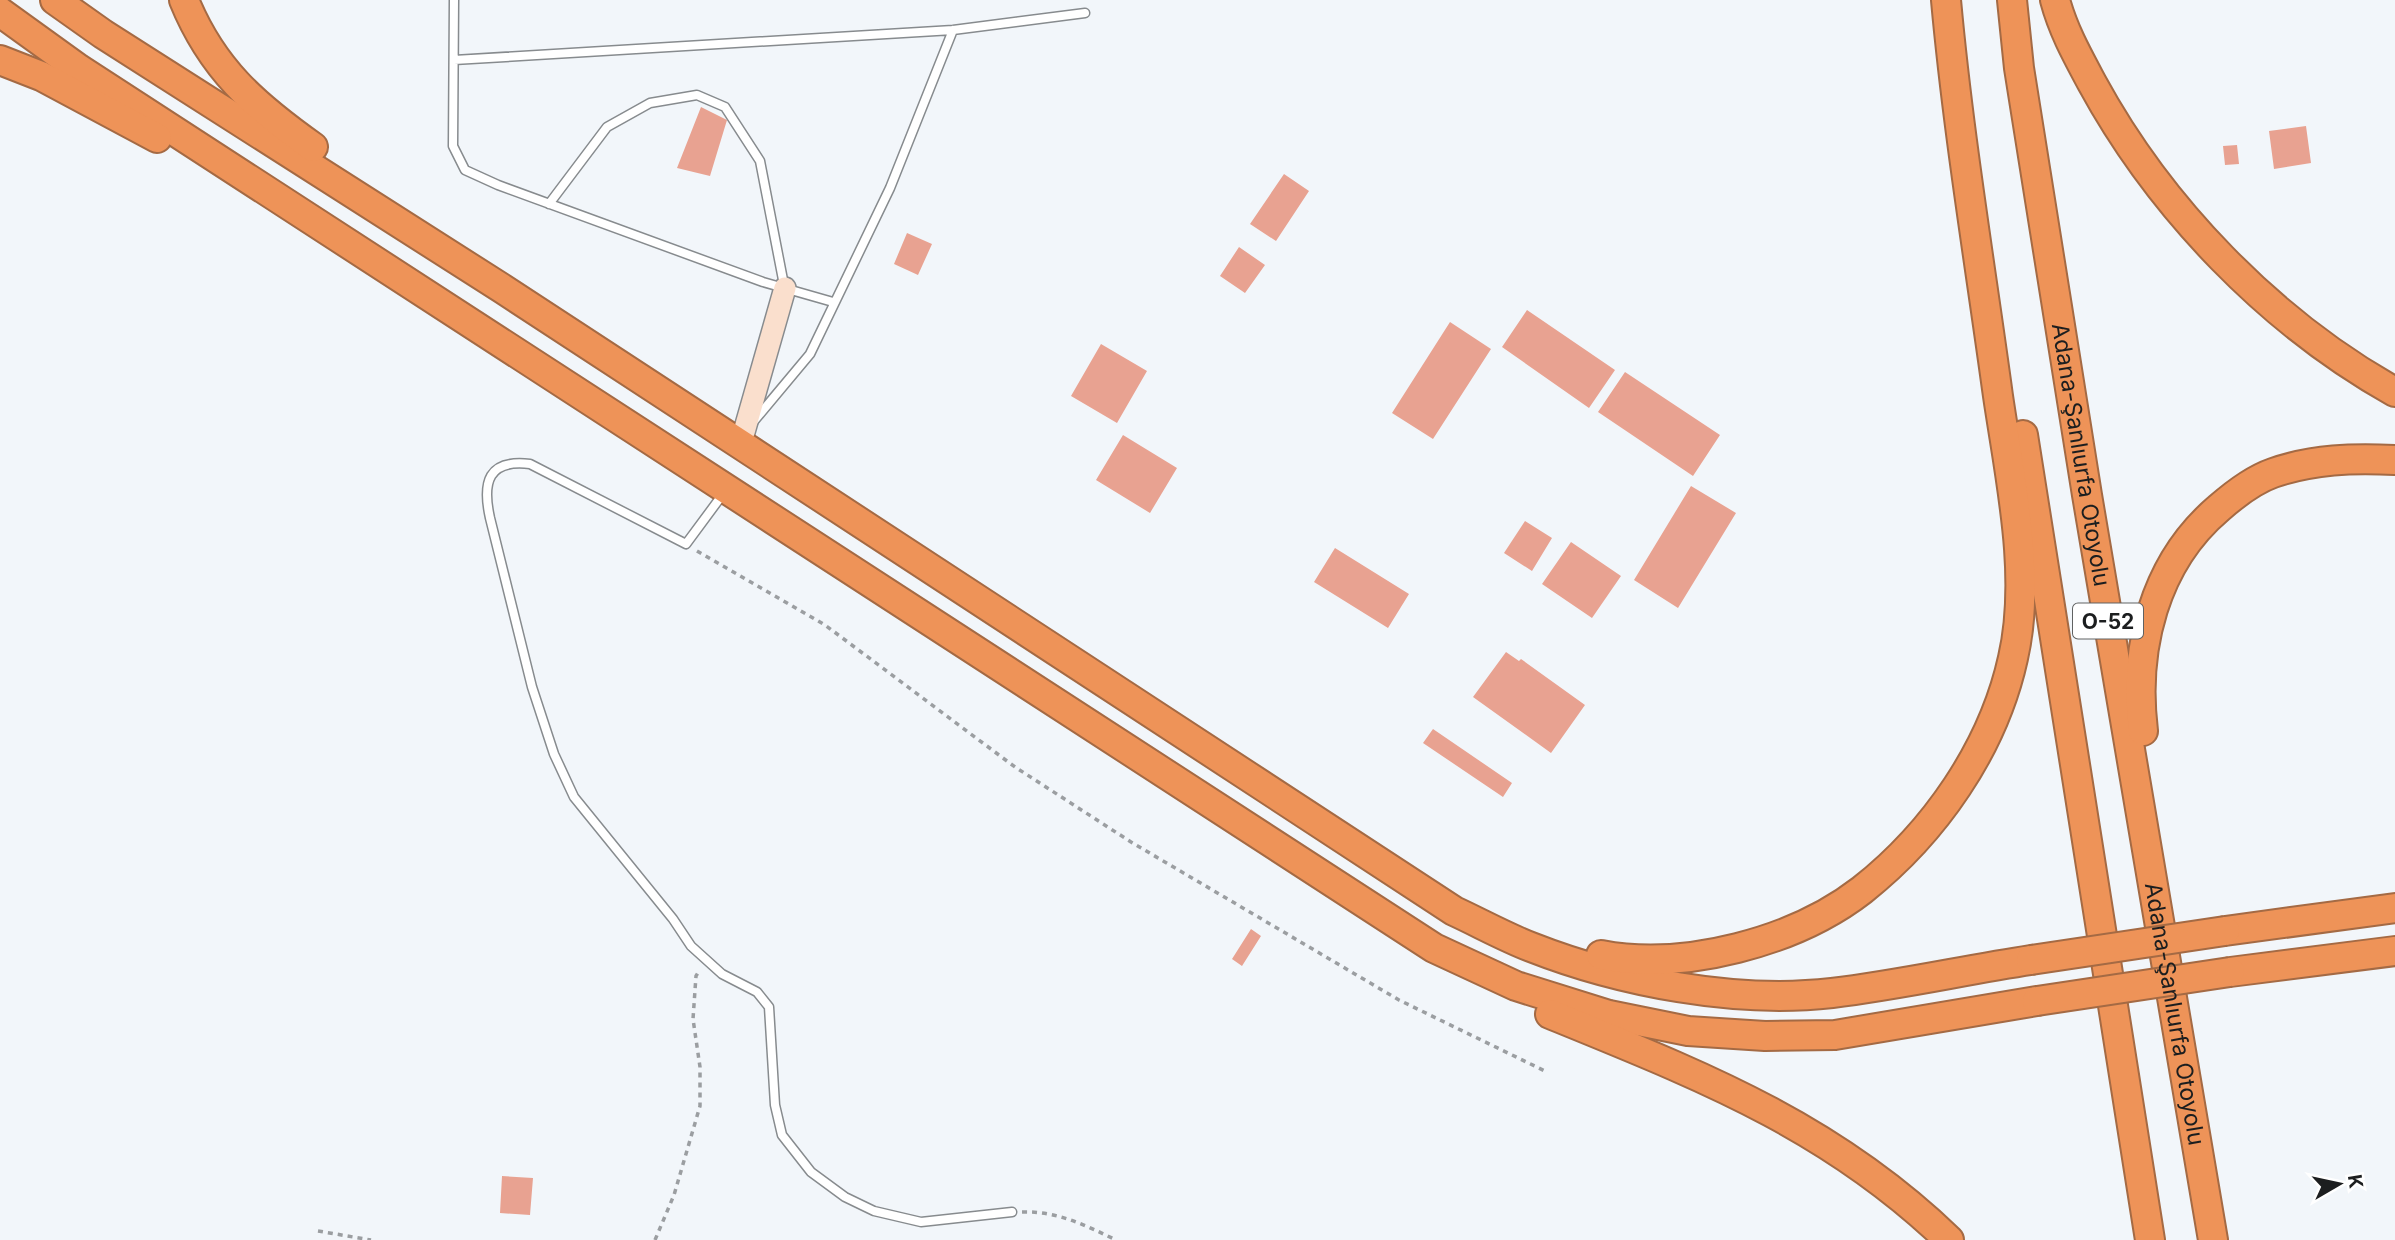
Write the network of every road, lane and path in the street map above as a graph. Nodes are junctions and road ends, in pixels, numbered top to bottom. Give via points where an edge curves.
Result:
1 (55, 0) edge
2 (184, 0) edge
3 (454, 0) edge
4 (1946, 0) edge
5 (1955, 0) edge
6 (2012, 0) edge
7 (2055, 0) edge
8 (0, 12) edge
9 (1085, 13) dead end
10 (953, 30) junction
11 (0, 60) edge
12 (454, 60) junction
13 (549, 204) junction
14 (785, 288) junction
15 (503, 289) junction
16 (833, 302) junction
17 (467, 321) junction
18 (2395, 392) edge
19 (740, 437) junction
20 (2395, 460) edge
21 (727, 489) junction
22 (686, 544) junction
23 (1332, 832) junction
24 (1310, 867) junction
25 (2395, 908) edge
26 (2395, 951) edge
27 (706, 961) junction
28 (1547, 1072) dead end
29 (2189, 1095) junction
30 (1012, 1212) joint
31 (318, 1231) dead end
32 (371, 1240) edge
33 (655, 1240) edge
34 (1116, 1240) edge
35 (1949, 1240) edge
36 (2150, 1240) edge
37 (2213, 1240) edge

1 - 15 highway
2 - 15 highway via 225,70 258,108
3 - 12 lane
4 - 23 highway via 2014,507 2020,603 2014,657 1998,708 1947,800 1918,839 1883,873 1804,927 1757,943 1659,959 1600,955 1520,932 1461,905
5 - 36 highway, O-52
6 - 29 highway, Adana-Şanlıurfa Otoyolu / O-52 via 2085,481
7 - 18 highway via 2062,28 2113,122 2182,214 2305,334
8 - 17 highway via 79,69
9 - 10 lane
10 - 12 lane
10 - 16 lane via 890,188
11 - 17 highway via 41,76 189,155
12 - 13 lane via 453,146 465,170
13 - 14 lane
13 - 14 lane via 607,127 650,103 697,95 725,107 760,160
14 - 16 lane
14 - 19 street
15 - 19 highway
16 - 19 lane via 810,354
17 - 21 highway
19 - 23 highway
20 - 29 highway via 2351,458 2310,464 2272,474 2238,491 2202,522 2176,554 2155,599 2140,664 2141,719
21 - 22 lane
21 - 24 highway
22 - 27 lane via 530,464 499,466 487,482 488,506 532,687 554,754 574,797
22 - 28 path via 825,625 1015,766 1132,842 1399,1000
23 - 25 highway, bridge via 1454,911 1531,947 1619,975 1693,989 1831,993
24 - 26 highway, bridge via 1434,948 1516,986 1609,1015 1688,1031 1835,1035 2230,972
24 - 35 highway via 1431,953 1513,999 1691,1071 1779,1114 1849,1158
27 - 30 lane via 757,992 769,1007 775,1105 782,1135 811,1172 874,1211 921,1222
27 - 33 path via 696,976 692,1018 700,1067 700,1106 674,1195
29 - 37 highway, Adana-Şanlıurfa Otoyolu / O-52
30 - 34 path via 1042,1212 1078,1221
31 - 32 path

